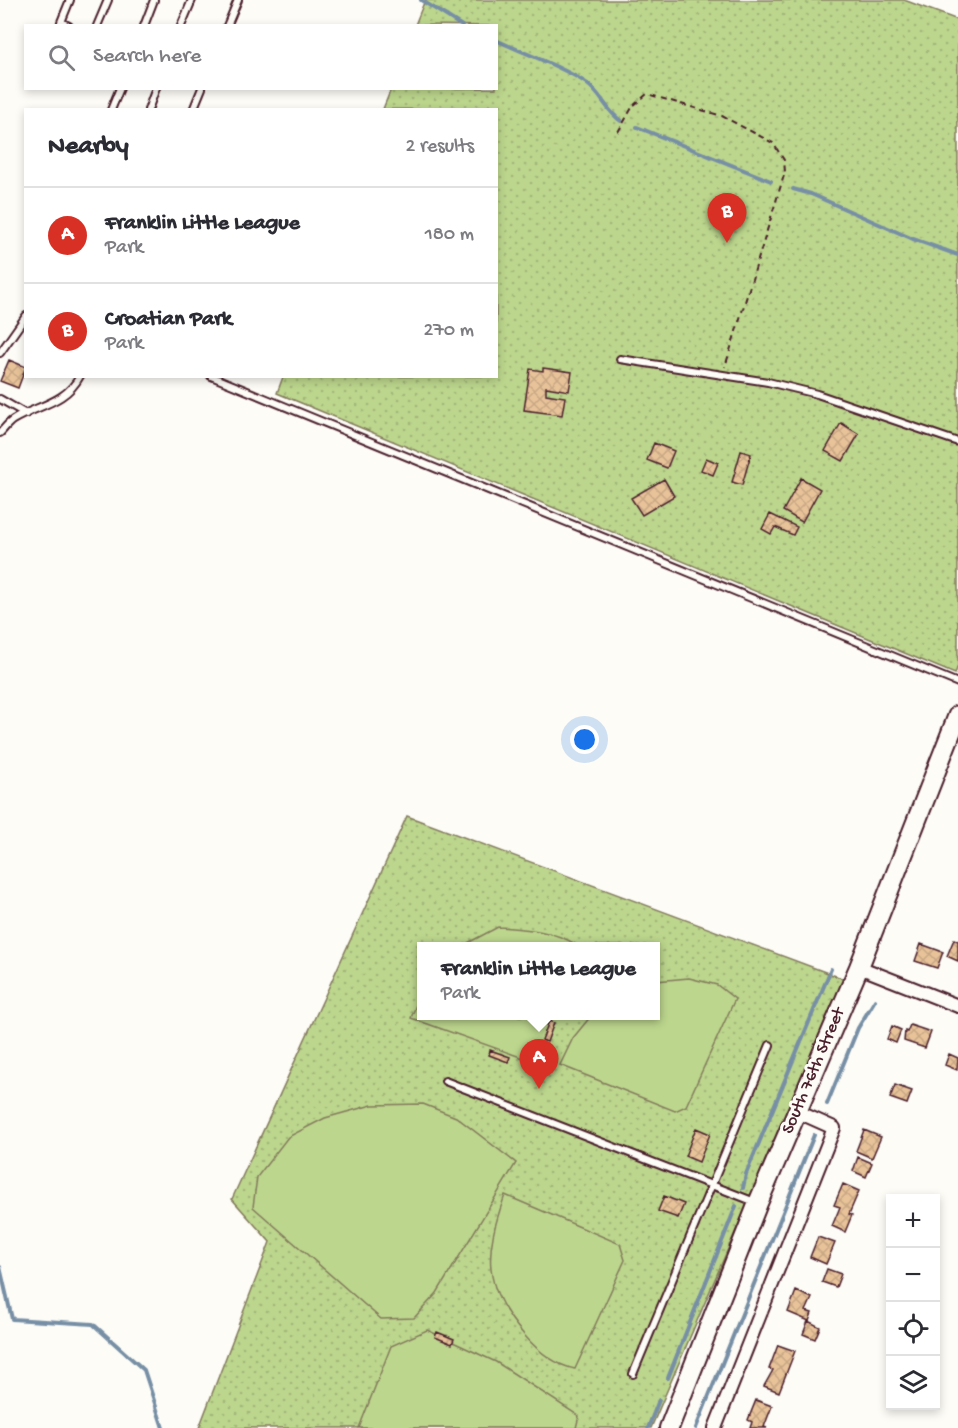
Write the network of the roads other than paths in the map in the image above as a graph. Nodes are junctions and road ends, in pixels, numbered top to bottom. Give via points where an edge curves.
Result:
1 (70, 0) edge
2 (108, 0) edge
3 (154, 0) edge
4 (192, 0) edge
5 (238, 0) edge
6 (65, 24) edge
7 (98, 24) edge
8 (145, 24) edge
9 (182, 24) edge
10 (228, 24) edge
11 (119, 90) edge
12 (155, 90) edge
13 (201, 90) edge
14 (112, 108) edge
15 (149, 108) edge
16 (194, 108) edge
17 (24, 319) edge
18 (0, 353) edge
19 (620, 358) dead end
20 (79, 378) edge
21 (216, 378) edge
22 (0, 399) edge
23 (26, 414) junction
24 (0, 434) edge
25 (958, 442) edge
26 (958, 682) edge
27 (958, 715) edge
28 (859, 967) junction
29 (958, 1006) edge
30 (770, 1045) dead end
31 (445, 1081) dead end
32 (796, 1111) junction
33 (713, 1185) junction
34 (758, 1203) junction
35 (633, 1374) dead end
36 (669, 1428) edge
37 (715, 1428) edge

1 - 6 lane via 61,22
2 - 7 lane
3 - 8 lane
4 - 9 lane
5 - 10 lane
11 - 14 lane
12 - 15 lane
13 - 16 lane
17 - 18 lane
19 - 25 lane via 817,394
20 - 23 lane via 53,404
21 - 26 lane
22 - 23 lane
23 - 24 lane via 12,420
27 - 28 main road, South 76th Street
28 - 29 street
28 - 32 main road, South 76th Street
30 - 33 lane
31 - 33 lane
32 - 34 main road, South 76th Street
32 - 37 street via 834,1128
33 - 34 lane
33 - 35 lane
34 - 36 main road, South 76th Street

